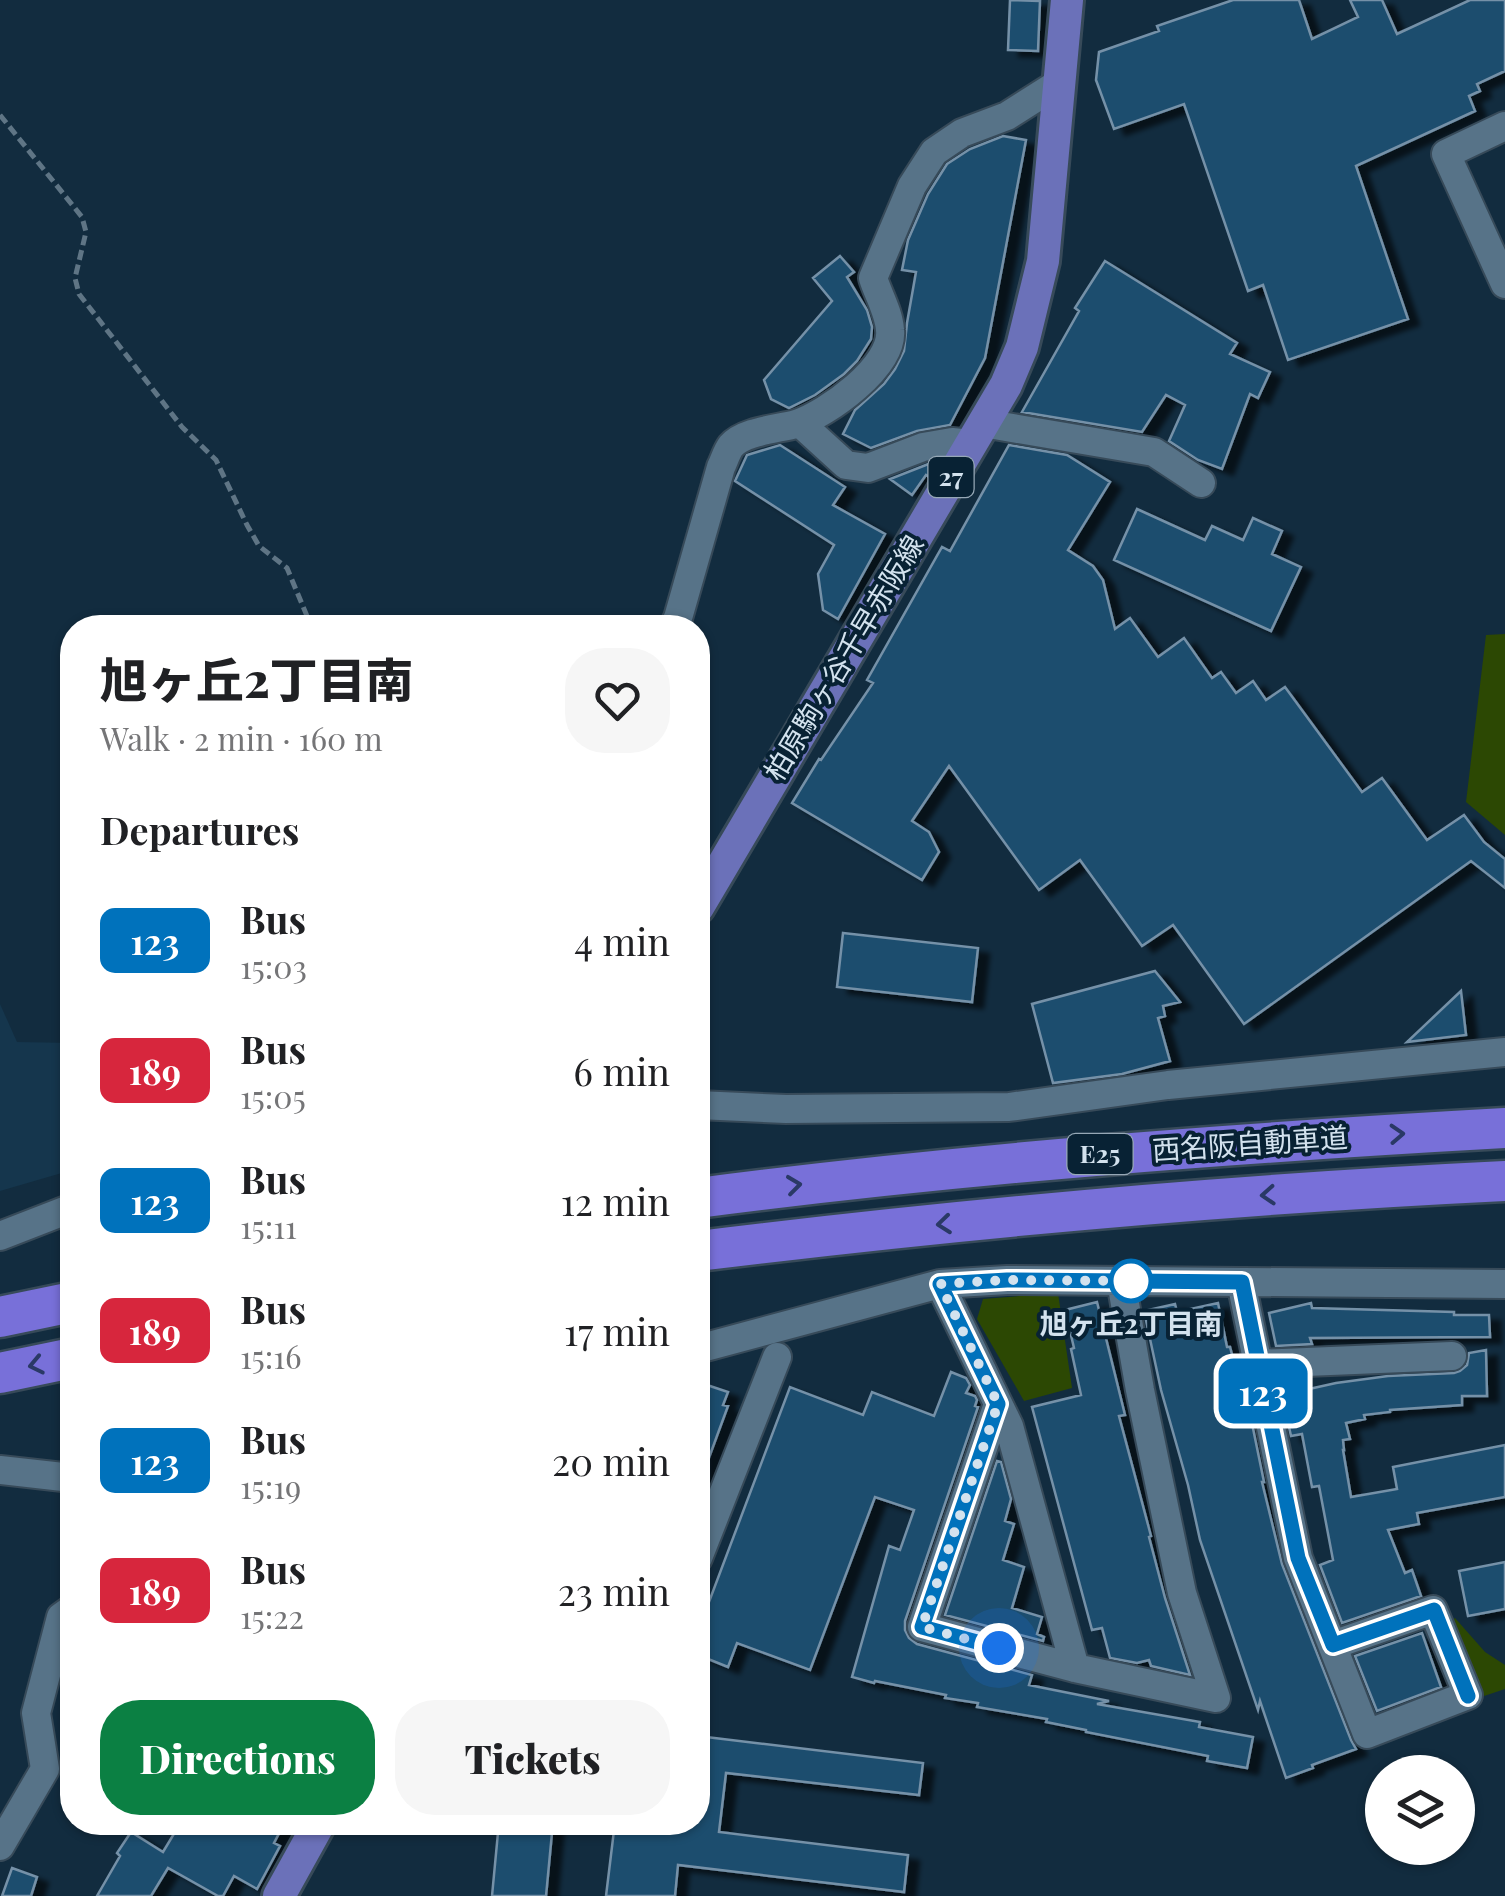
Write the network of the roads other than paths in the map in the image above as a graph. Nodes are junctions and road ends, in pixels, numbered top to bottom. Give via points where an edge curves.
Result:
1 (1067, 0) edge
2 (1059, 83) junction
3 (1505, 126) edge
4 (1505, 284) edge
5 (800, 423) junction
6 (977, 433) junction
7 (1202, 484) dead end
8 (679, 615) edge
9 (710, 887) edge
10 (1505, 1052) edge
11 (710, 1106) edge
12 (1505, 1128) edge
13 (1505, 1181) edge
14 (710, 1196) edge
15 (60, 1213) edge
16 (0, 1236) edge
17 (710, 1250) edge
18 (1121, 1281) junction
19 (1242, 1282) junction
20 (940, 1284) junction
21 (1505, 1284) edge
22 (60, 1304) edge
23 (0, 1317) edge
24 (710, 1346) edge
25 (1452, 1356) dead end
26 (777, 1357) dead end
27 (60, 1360) edge
28 (1257, 1364) junction
29 (0, 1373) edge
30 (998, 1404) junction
31 (0, 1470) edge
32 (60, 1477) edge
33 (710, 1527) edge
34 (60, 1621) edge
35 (1333, 1645) junction
36 (1075, 1668) junction
37 (311, 1835) edge
38 (0, 1846) edge
39 (279, 1896) edge

1 - 2 main road, 柏原駒ヶ谷千早赤阪線 / 27
2 - 5 street via 934,152 872,278 890,330 888,346 875,369
2 - 6 main road, 柏原駒ヶ谷千早赤阪線 / 27 via 1034,300 1022,347
3 - 4 street via 1446,154
5 - 6 street via 846,465 868,468
5 - 8 street via 732,444
6 - 7 street via 1154,452
6 - 9 main road, 柏原駒ヶ谷千早赤阪線 / 27
10 - 11 street via 1009,1107
14 -> 12 highway, 西名阪自動車道 / E25 via 1045,1159
13 -> 17 highway, 西名阪自動車道 / E25 via 1118,1206
15 - 16 street
18 - 19 street
18 - 20 street
18 - 36 street via 1182,1593 1216,1698
19 - 21 street
19 - 28 street
20 - 24 street
20 - 30 street
22 - 23 highway
25 - 28 street
26 - 33 street
27 -> 29 highway
28 - 35 street via 1298,1558
30 - 36 street
30 - 36 street via 922,1627
31 - 32 street
34 - 38 street via 36,1713 45,1769
35 - 35 street via 1366,1734 1468,1696 1434,1610
37 - 39 main road

